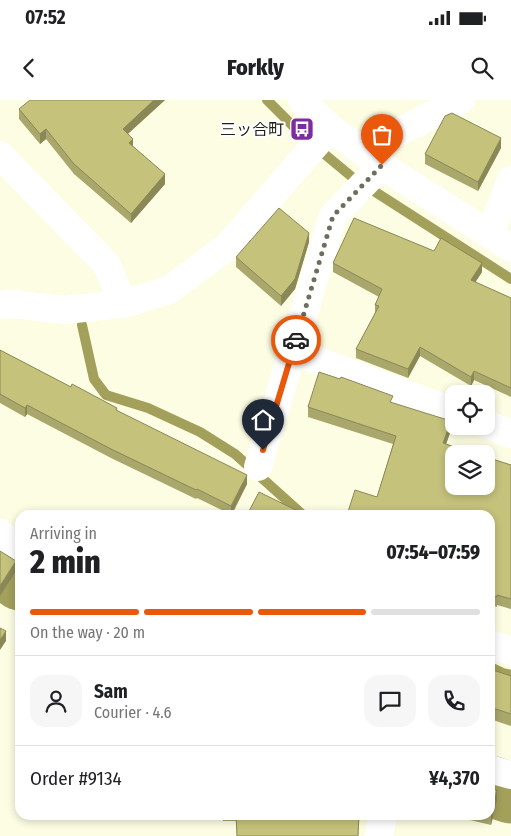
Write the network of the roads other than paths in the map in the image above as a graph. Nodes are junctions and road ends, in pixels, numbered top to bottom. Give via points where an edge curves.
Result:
1 (302, 100) edge
2 (461, 100) edge
3 (330, 128) junction
4 (0, 155) edge
5 (372, 158) junction
6 (511, 180) edge
7 (500, 241) edge
8 (122, 304) junction
9 (0, 305) edge
10 (292, 351) junction
11 (445, 409) edge
12 (495, 428) edge
13 (511, 434) edge
14 (258, 467) dead end
15 (0, 533) edge
16 (15, 547) edge
17 (495, 646) edge
18 (511, 651) edge
19 (495, 770) edge
20 (511, 775) edge
21 (382, 820) edge
22 (379, 836) edge

1 - 3 street
2 - 5 street
3 - 5 street
3 - 8 street via 227,247 170,290
4 - 8 street via 107,265
5 - 7 street
5 - 10 street via 333,216
6 - 7 street
8 - 9 street via 65,310
10 - 11 street
10 - 14 street
12 - 13 street
15 - 16 street
17 - 18 street
19 - 20 street
21 - 22 street

